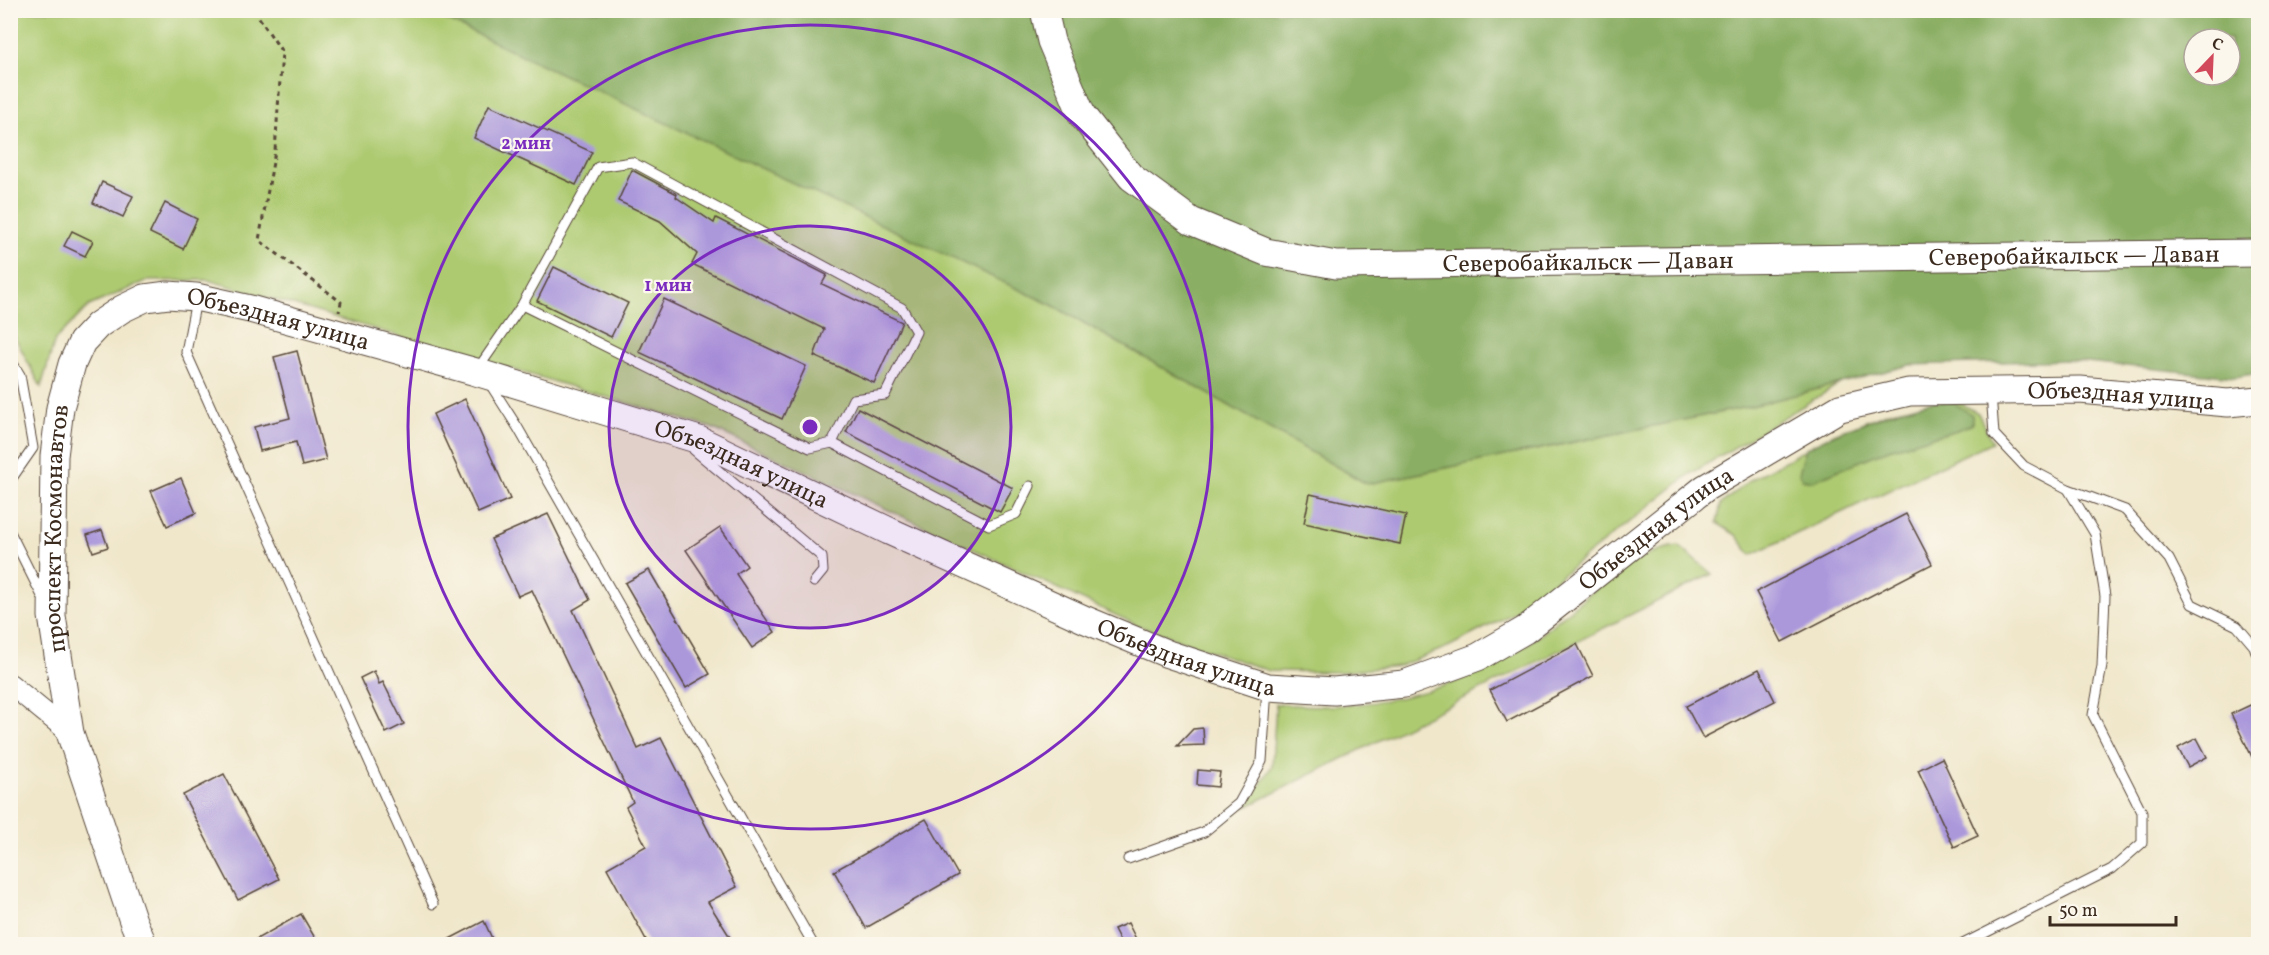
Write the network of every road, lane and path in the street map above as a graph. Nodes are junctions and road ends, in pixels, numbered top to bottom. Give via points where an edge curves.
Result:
1 (254, 10) edge
2 (1044, 10) edge
3 (2259, 253) edge
4 (196, 297) junction
5 (522, 305) junction
6 (98, 325) joint
7 (335, 333) junction
8 (10, 359) edge
9 (480, 373) junction
10 (1990, 391) junction
11 (2259, 400) edge
12 (674, 432) junction
13 (832, 443) junction
14 (10, 480) edge
15 (1030, 486) dead end
16 (2068, 489) junction
17 (10, 532) edge
18 (814, 582) dead end
19 (52, 616) junction
20 (2259, 657) edge
21 (10, 684) edge
22 (1268, 687) junction
23 (70, 733) junction
24 (1128, 859) dead end
25 (433, 904) dead end
26 (143, 945) edge
27 (813, 945) edge
28 (1963, 945) edge

1 - 7 path via 282,52 274,151 259,240 341,302
2 - 3 street, Северобайкальск — Даван via 1051,40 1082,115 1131,177 1191,221 1266,252 1336,265
4 - 6 street, Объездная улица via 145,298
4 - 7 street, Объездная улица
4 - 25 lane via 186,352
5 - 9 lane
5 - 13 lane via 810,448
5 - 13 lane via 598,167 632,162 902,308 916,332 885,395 853,399
6 - 19 street, проспект Космонавтов via 82,342 60,408 54,456
7 - 9 street, Объездная улица
8 - 14 lane via 20,375 33,448
9 - 12 street, Объездная улица
9 - 27 lane via 524,438
10 - 11 street, Объездная улица via 2080,390 2228,403
10 - 16 lane via 1994,434 2024,466
10 - 22 street, Объездная улица via 1909,392 1840,408 1705,488 1525,630 1478,657 1404,684 1334,691
12 - 18 lane via 822,557 823,571
12 - 22 street, Объездная улица via 699,440 1086,620 1168,654
13 - 15 lane via 989,525 1016,514
16 - 20 lane via 2125,510 2169,559 2192,604 2237,626
16 - 28 lane via 2095,534 2105,596 2102,666 2093,716 2142,813 2142,843 2112,869
17 - 19 lane
19 - 23 street, проспект Космонавтов
21 - 23 street
22 - 24 lane via 1262,761 1239,803 1204,832
23 - 26 street, проспект Космонавтов

